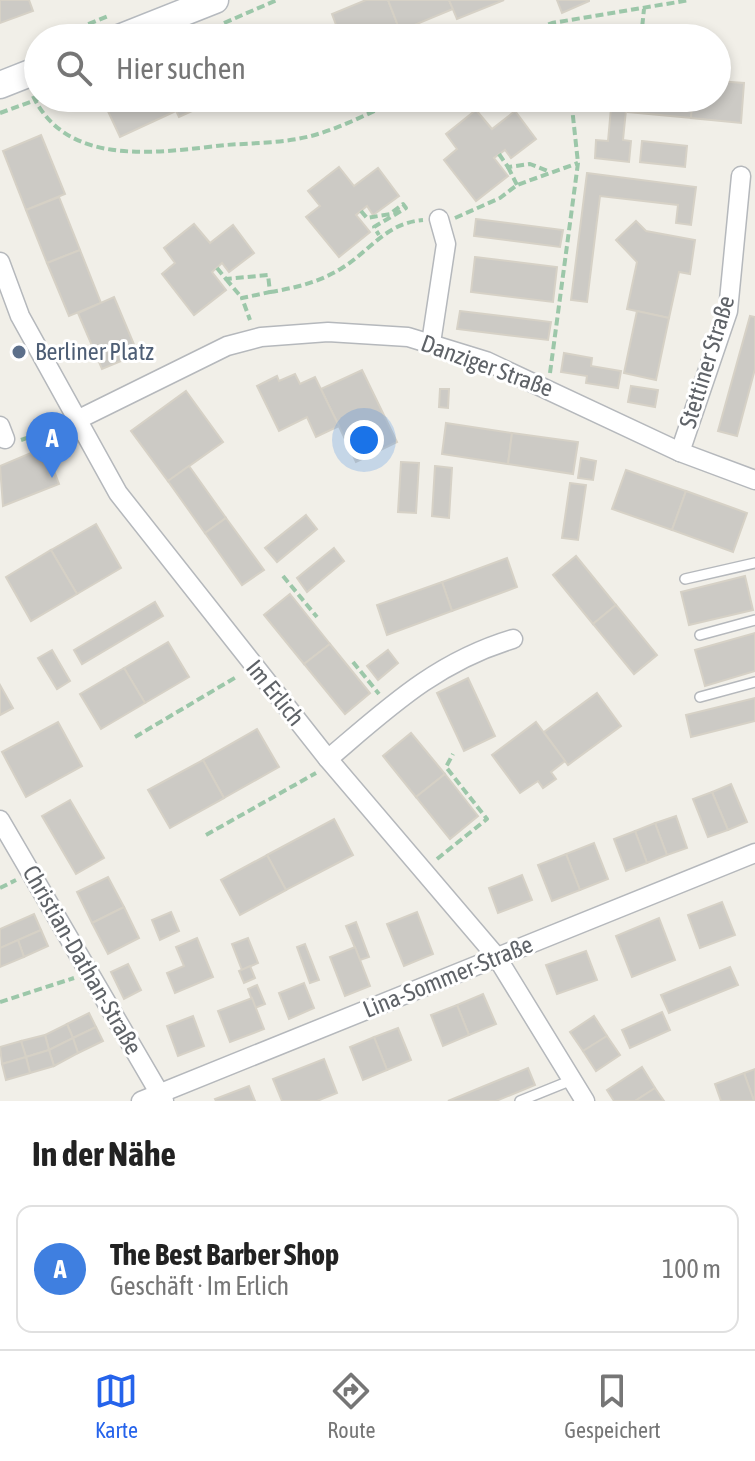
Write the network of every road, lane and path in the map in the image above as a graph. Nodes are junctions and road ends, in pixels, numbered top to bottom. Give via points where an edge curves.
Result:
1 (215, 0) edge
2 (277, 0) edge
3 (690, 0) edge
4 (644, 8) junction
5 (121, 11) dead end
6 (552, 23) edge
7 (89, 24) edge
8 (154, 24) edge
9 (221, 24) edge
10 (642, 24) edge
11 (24, 105) edge
12 (46, 112) edge
13 (367, 112) edge
14 (573, 112) edge
15 (0, 113) edge
16 (499, 154) dead end
17 (578, 163) junction
18 (508, 167) junction
19 (550, 172) junction
20 (741, 176) dead end
21 (517, 185) junction
22 (361, 211) dead end
23 (367, 218) junction
24 (439, 219) junction
25 (374, 227) junction
26 (379, 235) junction
27 (0, 262) edge
28 (217, 268) dead end
29 (226, 279) junction
30 (270, 292) junction
31 (242, 298) junction
32 (257, 338) junction
33 (431, 343) junction
34 (548, 387) junction
35 (75, 421) junction
36 (4, 437) edge
37 (680, 452) junction
38 (755, 480) edge
39 (755, 563) edge
40 (283, 576) dead end
41 (685, 579) dead end
42 (317, 617) dead end
43 (755, 620) edge
44 (700, 635) dead end
45 (513, 639) dead end
46 (353, 662) dead end
47 (253, 667) junction
48 (755, 682) edge
49 (700, 697) dead end
50 (390, 707) junction
51 (135, 737) dead end
52 (453, 754) dead end
53 (331, 761) junction
54 (0, 820) edge
55 (206, 835) dead end
56 (755, 853) edge
57 (423, 869) junction
58 (496, 956) junction
59 (88, 972) junction
60 (0, 1002) edge
61 (572, 1080) junction
62 (162, 1098) edge
63 (141, 1101) edge
64 (520, 1101) edge
65 (585, 1101) edge

1 - 8 main road
2 - 9 path
3 - 4 path
4 - 6 path
4 - 10 path
5 - 7 path
11 - 15 path
12 - 13 path via 86,144 142,152 309,136
14 - 17 path
16 - 18 path
17 - 19 path
17 - 34 path
18 - 19 path via 530,164
18 - 21 path
19 - 21 path
20 - 37 street, Stettiner Straße via 728,311
21 - 24 path via 459,218
22 - 23 path
23 - 25 path
23 - 25 path via 390,214 403,204 406,208
24 - 26 path via 408,221
24 - 33 street via 446,244
25 - 26 path
26 - 30 path via 323,279
27 - 35 street, Im Erlich via 20,316
28 - 29 path
29 - 30 path via 268,275
29 - 31 path
30 - 31 path
31 - 32 path
32 - 33 street, Danziger Straße via 328,332
32 - 35 street, Danziger Straße via 214,351
33 - 34 street, Danziger Straße
34 - 37 street, Danziger Straße
35 - 36 path
35 - 47 street, Im Erlich via 118,493
37 - 38 street, Danziger Straße
39 - 41 lane
40 - 42 path
43 - 44 lane
45 - 50 street via 435,671
46 - 50 path
47 - 51 path
47 - 53 street, Im Erlich
48 - 49 lane
50 - 53 street
52 - 57 path via 446,767 487,819
53 - 55 path
53 - 57 street, Im Erlich
54 - 59 street, Christian-Dathan-Straße
56 - 58 street, Lina-Sommer-Straße
57 - 58 street, Im Erlich
58 - 61 street, Im Erlich
58 - 62 street, Lina-Sommer-Straße
59 - 60 path
59 - 62 street, Christian-Dathan-Straße
61 - 64 lane
61 - 65 street, Im Erlich
62 - 63 street, Lina-Sommer-Straße

